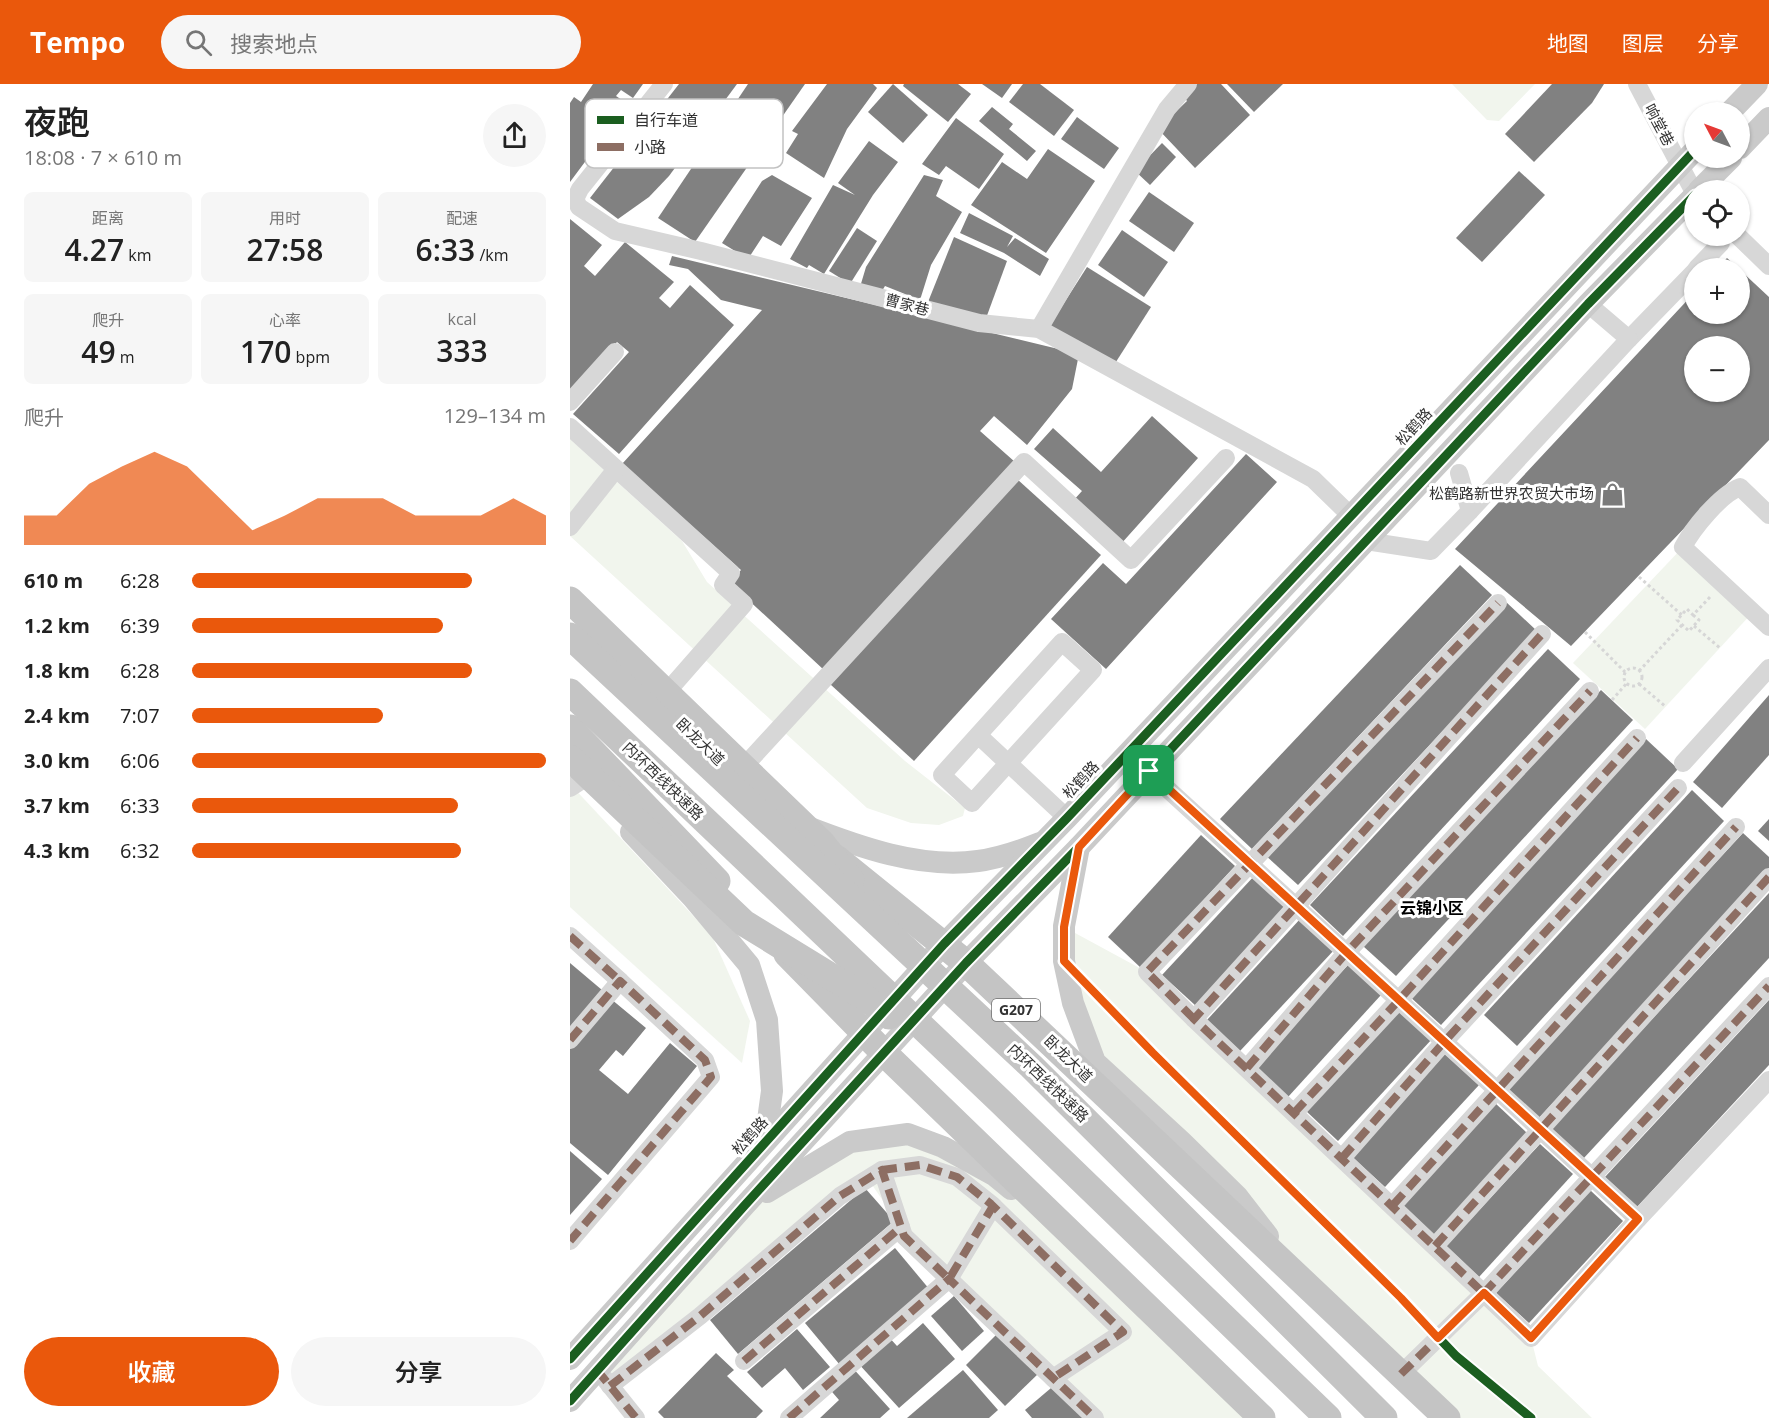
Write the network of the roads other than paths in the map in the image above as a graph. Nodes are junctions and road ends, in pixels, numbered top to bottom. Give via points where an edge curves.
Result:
1 (664, 84) edge
2 (1188, 84) edge
3 (1637, 84) edge
4 (1757, 84) edge
5 (652, 99) edge
6 (1740, 102) edge
7 (1769, 118) edge
8 (1750, 138) edge
9 (1684, 152) edge
10 (1684, 162) edge
11 (597, 168) edge
12 (1721, 168) edge
13 (1709, 180) edge
14 (1684, 205) edge
15 (1722, 246) edge
16 (1740, 246) edge
17 (1709, 258) edge
18 (1769, 266) edge
19 (1684, 282) edge
20 (1588, 304) junction
21 (1039, 329) junction
22 (1629, 339) junction
23 (615, 352) dead end
24 (570, 402) edge
25 (570, 427) edge
26 (1226, 458) dead end
27 (616, 469) junction
28 (1459, 473) dead end
29 (1470, 511) junction
30 (1769, 515) edge
31 (1351, 516) junction
32 (570, 527) edge
33 (1366, 541) junction
34 (570, 600) edge
35 (1498, 603) dead end
36 (570, 617) edge
37 (1769, 627) edge
38 (1542, 634) dead end
39 (570, 636) edge
40 (1769, 668) edge
41 (1590, 691) dead end
42 (570, 692) edge
43 (658, 702) junction
44 (570, 728) edge
45 (570, 734) edge
46 (978, 735) junction
47 (1637, 738) dead end
48 (570, 758) edge
49 (1008, 763) junction
50 (1683, 763) dead end
51 (1149, 771) junction
52 (593, 773) junction
53 (742, 782) junction
54 (570, 788) edge
55 (1678, 788) dead end
56 (1067, 818) junction
57 (1736, 827) dead end
58 (1044, 842) junction
59 (1079, 847) junction
60 (1251, 864) junction
61 (1769, 877) edge
62 (1296, 906) junction
63 (570, 936) edge
64 (944, 944) junction
65 (1347, 952) junction
66 (966, 963) junction
67 (620, 981) junction
68 (1769, 986) edge
69 (1399, 1000) junction
70 (1194, 1019) junction
71 (865, 1034) junction
72 (570, 1040) edge
73 (1444, 1042) junction
74 (884, 1053) junction
75 (1031, 1066) junction
76 (1246, 1068) junction
77 (1769, 1080) edge
78 (1496, 1089) junction
79 (999, 1100) junction
80 (1294, 1113) junction
81 (1540, 1129) junction
82 (765, 1142) junction
83 (1342, 1158) junction
84 (882, 1170) junction
85 (1591, 1176) junction
86 (745, 1205) junction
87 (1393, 1205) junction
88 (993, 1206) junction
89 (1638, 1219) junction
90 (901, 1227) junction
91 (1068, 1229) junction
92 (570, 1240) edge
93 (1435, 1246) junction
94 (949, 1279) junction
95 (1301, 1281) junction
96 (1484, 1293) junction
97 (572, 1351) edge
98 (744, 1361) dead end
99 (1401, 1374) junction
100 (604, 1378) junction
101 (1053, 1378) junction
102 (570, 1401) edge
103 (636, 1418) edge
104 (789, 1418) edge
105 (1095, 1418) edge
106 (1262, 1418) edge
107 (1328, 1418) edge
108 (1384, 1418) edge
109 (1448, 1418) edge

1 - 5 street, 曹家巷
2 - 21 street via 1167,109
3 - 9 street, 响堂巷
4 - 6 main road
7 - 8 main road
10 - 31 main road, 松鹤路
11 - 21 street, 曹家巷 via 575,199 579,207 615,231 979,323
12 - 13 main road
14 - 20 main road
15 - 17 street
16 - 18 street
19 - 22 street
20 - 22 street
20 - 33 main road
21 - 31 street, 曹家巷 via 1313,479
22 - 29 street
23 - 24 street
25 - 27 street
26 - 53 street via 1131,560 1024,462
27 - 32 street
27 - 43 street via 731,573 723,585 744,604
28 - 29 street
29 - 33 street via 1431,551
30 - 37 street via 1740,487 1730,491 1683,546
31 - 56 main road, 松鹤路
33 - 51 main road
34 - 75 highway, bridge via 822,843 908,952
35 - 60 street
36 - 43 highway, 卧龙大道 / G207
38 - 62 street
39 - 75 highway, 内环西线快速路, bridge
40 - 50 street
41 - 65 street
42 - 79 highway, 内环西线快速路, bridge
43 - 53 highway, 卧龙大道 / G207
44 - 71 highway
45 - 52 main road
46 - 49 street
46 - 49 street via 942,775 972,803
46 - 49 street via 1062,642 1093,670
47 - 69 street
48 - 79 highway, bridge via 744,923 863,996
49 - 56 street
51 - 59 main road
51 - 60 street
52 - 54 street
52 - 82 main road via 623,824 749,965 767,1020 772,1091
53 - 58 main road via 784,818 853,844 919,861 978,861
53 - 64 highway, 卧龙大道 / G207
55 - 73 street
56 - 58 main road, 松鹤路
57 - 78 street
58 - 64 main road, 松鹤路
59 - 66 main road
59 - 95 main road via 1064,927 1064,961 1073,1003 1095,1062 1237,1196
60 - 62 street
60 - 70 street via 1147,972
61 - 81 street
62 - 65 street
62 - 70 street
63 - 67 street
64 - 66 highway, 卧龙大道 / G207
64 - 71 main road, 松鹤路
65 - 69 street
65 - 76 street
66 - 74 main road
66 - 95 highway, 卧龙大道 / G207
67 - 72 street
67 - 92 street via 705,1060 711,1077
68 - 85 street
69 - 73 street
69 - 80 street
70 - 76 street
71 - 74 highway
71 - 82 main road, 松鹤路
73 - 78 street
73 - 83 street
74 - 86 main road
74 - 91 highway
75 - 108 highway, 内环西线快速路, bridge
76 - 80 street
77 - 89 street
78 - 81 street
78 - 87 street
79 - 107 highway, 内环西线快速路, bridge
80 - 83 street
81 - 85 street
81 - 93 street
82 - 97 main road, 松鹤路
83 - 87 street
84 - 88 street via 920,1165 948,1174
84 - 90 street
84 - 100 street via 840,1196 700,1316
85 - 89 street
85 - 96 street
86 - 91 main road via 850,1142 908,1134 943,1147 994,1175
86 - 100 main road
87 - 93 street
88 - 94 street
88 - 101 street via 1123,1332
89 - 96 street via 1531,1338
90 - 94 street via 904,1236
90 - 98 street
91 - 106 highway
93 - 96 street
94 - 101 street
94 - 104 street
95 - 99 highway, 卧龙大道 / G207
96 - 99 street
99 - 109 highway, 卧龙大道 / G207
100 - 102 main road
100 - 103 street
101 - 105 street

